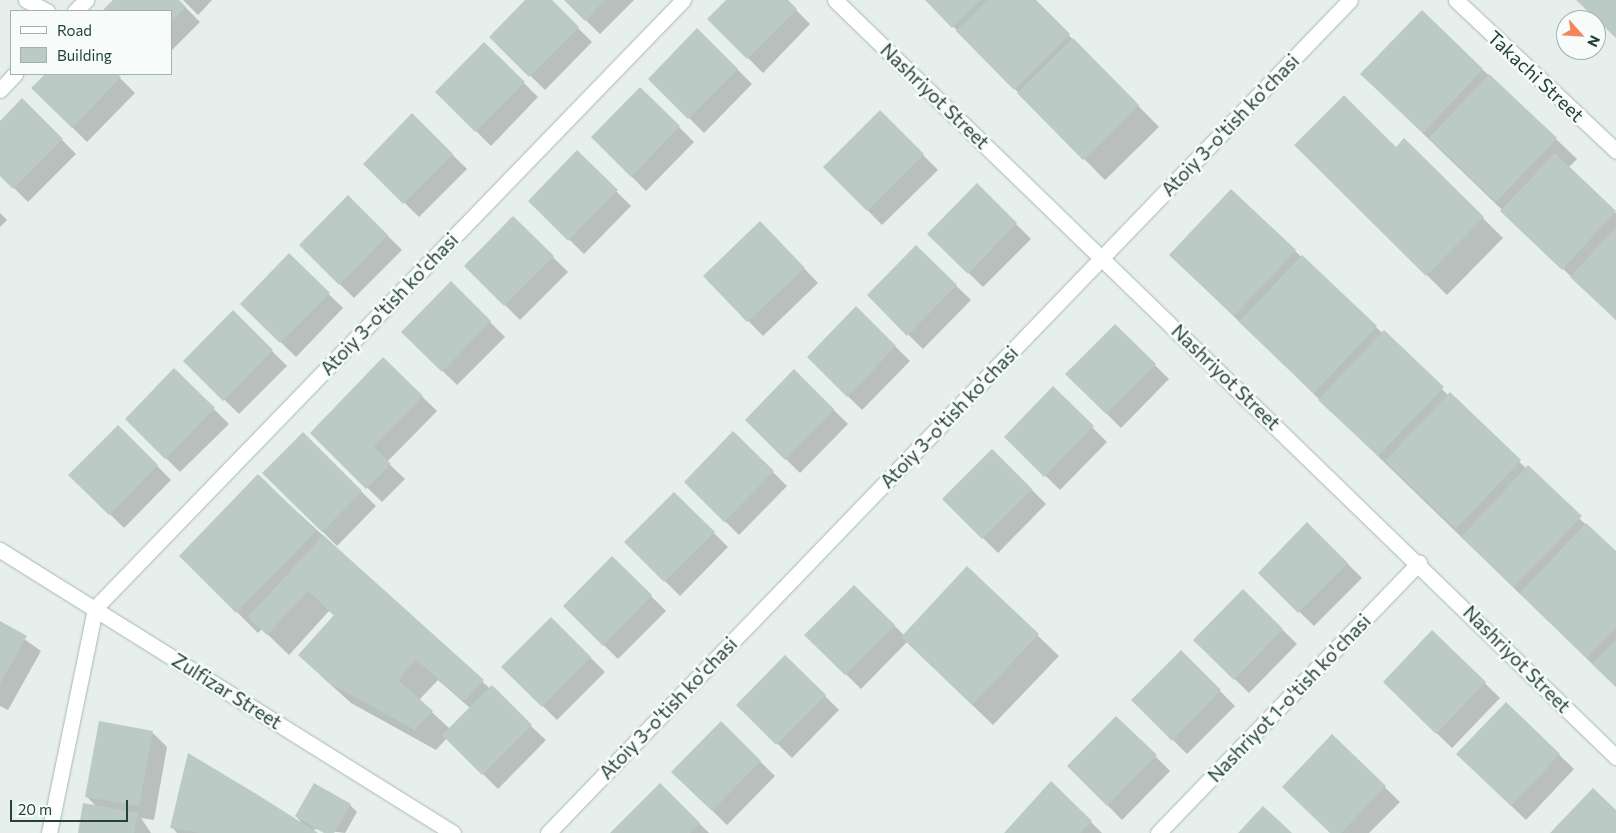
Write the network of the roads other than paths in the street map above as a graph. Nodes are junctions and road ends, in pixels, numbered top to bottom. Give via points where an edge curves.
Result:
1 (26, 0) edge
2 (86, 0) edge
3 (683, 0) edge
4 (835, 0) edge
5 (1350, 0) edge
6 (1456, 0) edge
7 (45, 10) edge
8 (76, 10) edge
9 (14, 75) edge
10 (0, 90) edge
11 (1616, 151) edge
12 (1102, 258) junction
13 (0, 550) edge
14 (1419, 563) junction
15 (95, 608) junction
16 (1616, 757) edge
17 (49, 833) edge
18 (453, 833) edge
19 (548, 833) edge
20 (1158, 833) edge

1 - 7 street
2 - 8 street
3 - 15 street, Atoiy 3-o'tish ko'chasi
4 - 12 street, Nashriyot Street
5 - 12 street, Atoiy 3-o'tish ko'chasi
6 - 11 street, Takachi Street
9 - 10 street
12 - 14 street, Nashriyot Street
12 - 19 street, Atoiy 3-o'tish ko'chasi
13 - 15 street, Zulfizar Street
14 - 16 street, Nashriyot Street
14 - 20 street, Nashriyot 1-o'tish ko'chasi
15 - 17 street
15 - 18 street, Zulfizar Street

